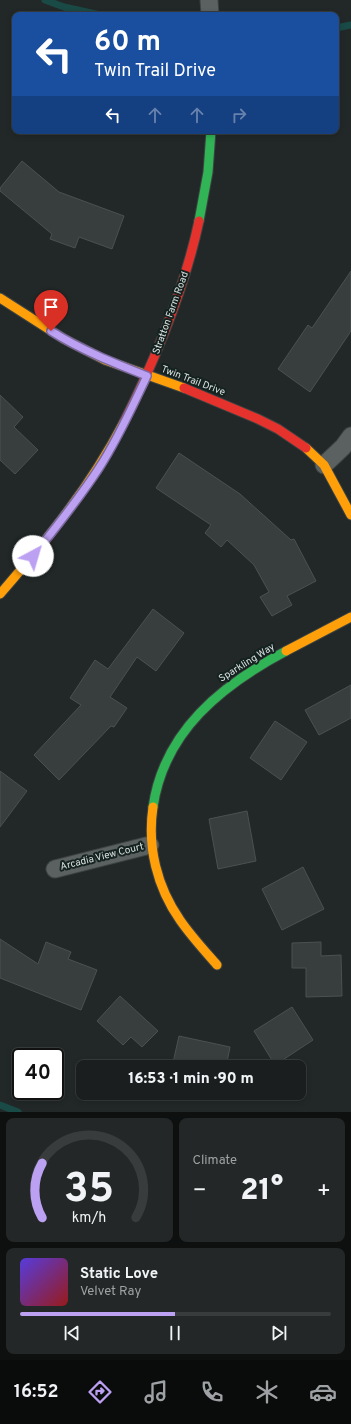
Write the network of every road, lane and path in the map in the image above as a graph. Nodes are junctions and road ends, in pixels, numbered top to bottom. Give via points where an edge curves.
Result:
1 (209, 0) edge
2 (210, 12) edge
3 (211, 134) edge
4 (0, 298) edge
5 (147, 376) junction
6 (351, 436) edge
7 (324, 465) junction
8 (351, 515) edge
9 (0, 594) edge
10 (351, 618) edge
11 (150, 845) junction
12 (55, 869) dead end
13 (217, 965) dead end

1 - 2 street
3 - 5 street, Stratton Farm Road via 201,212 192,254 180,293
4 - 5 street, Twin Trail Drive via 64,339 105,360
5 - 7 street, Twin Trail Drive via 258,418 306,448
5 - 9 street, Stratton Farm Road via 100,467 68,513
6 - 7 street
7 - 8 street, Twin Trail Drive
10 - 11 street, Sparkling Way via 247,674 216,696 194,719 172,749 161,772 153,798
11 - 12 street, Arcadia View Court
11 - 13 street, Sparkling Way via 160,883 170,905 183,926

